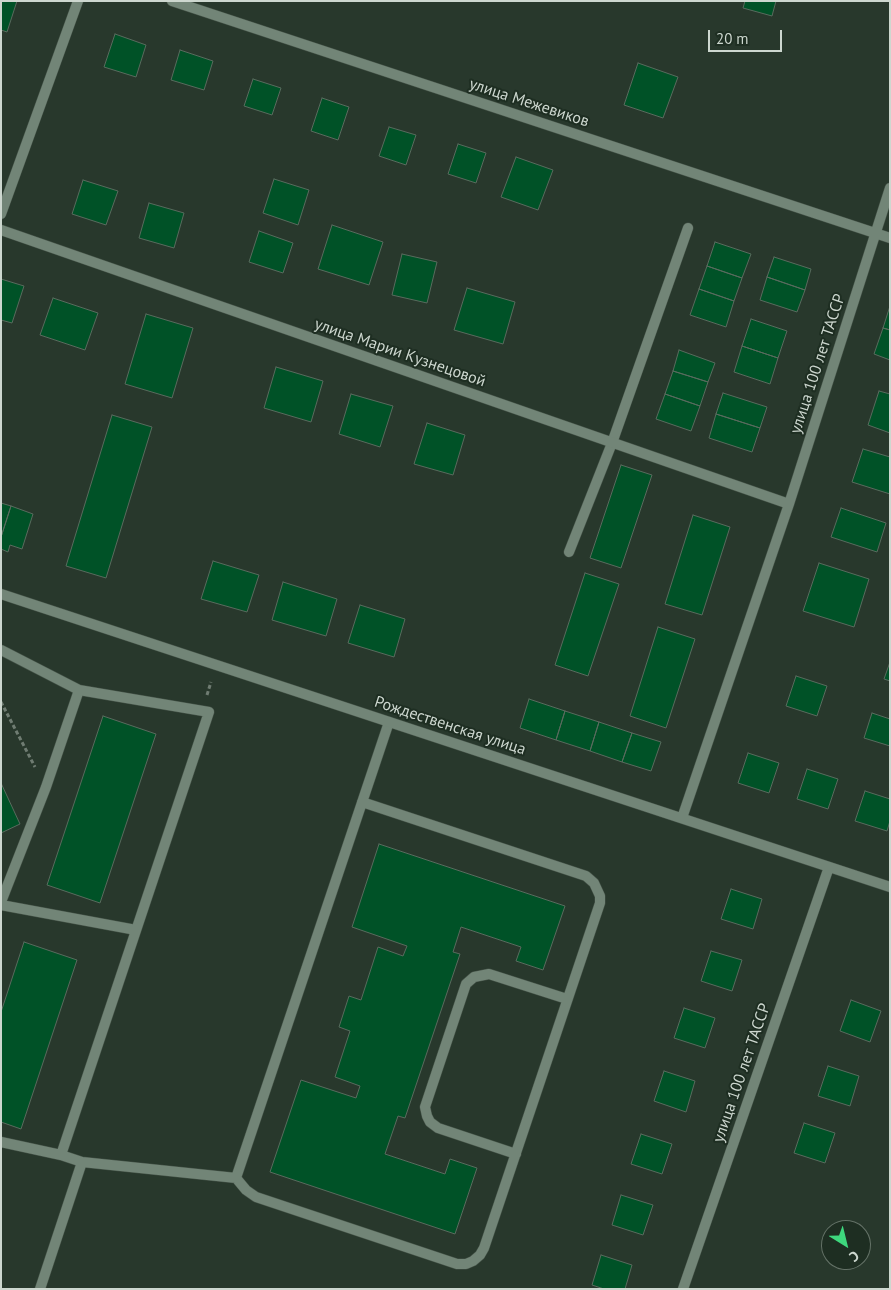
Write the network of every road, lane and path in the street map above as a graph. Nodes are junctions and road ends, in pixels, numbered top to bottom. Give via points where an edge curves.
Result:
1 (78, 1) edge
2 (172, 1) edge
3 (890, 188) edge
4 (1, 214) edge
5 (688, 228) dead end
6 (1, 230) edge
7 (876, 233) junction
8 (890, 238) edge
9 (612, 443) junction
10 (789, 504) junction
11 (569, 552) dead end
12 (1, 594) edge
13 (1, 650) edge
14 (217, 665) junction
15 (78, 690) junction
16 (1, 702) edge
17 (202, 709) junction
18 (389, 722) junction
19 (46, 787) junction
20 (362, 802) junction
21 (682, 818) junction
22 (829, 866) junction
23 (890, 887) edge
24 (1, 904) edge
25 (136, 930) junction
26 (568, 999) junction
27 (1, 1142) edge
28 (516, 1154) junction
29 (61, 1155) junction
30 (82, 1162) junction
31 (236, 1178) junction
32 (40, 1289) edge
33 (683, 1289) edge

1 - 4 street
2 - 7 street, улица Межевиков
3 - 7 street, улица 100 лет ТАССР
5 - 9 street
6 - 9 street, улица Марии Кузнецовой
7 - 8 street, улица Межевиков
7 - 10 street, улица 100 лет ТАССР
9 - 10 street, улица Марии Кузнецовой
9 - 11 street
10 - 21 street, улица 100 лет ТАССР
12 - 14 street, Рождественская улица
13 - 15 street
14 - 17 path
14 - 18 street, Рождественская улица
15 - 17 street
15 - 19 street
16 - 19 path
17 - 25 street via 209,712
18 - 20 street
18 - 21 street, Рождественская улица
19 - 24 street
20 - 26 street via 586,876 594,883 600,903
20 - 31 street
21 - 22 street, Рождественская улица
22 - 23 street, Рождественская улица
22 - 33 street, улица 100 лет ТАССР
24 - 25 street
25 - 29 street
26 - 28 street
26 - 28 street via 490,974 481,974 466,984 426,1107 427,1116 438,1128
27 - 29 street
28 - 31 street via 484,1248 480,1256 466,1264 457,1264 256,1198
29 - 30 street
30 - 31 street
30 - 32 street

